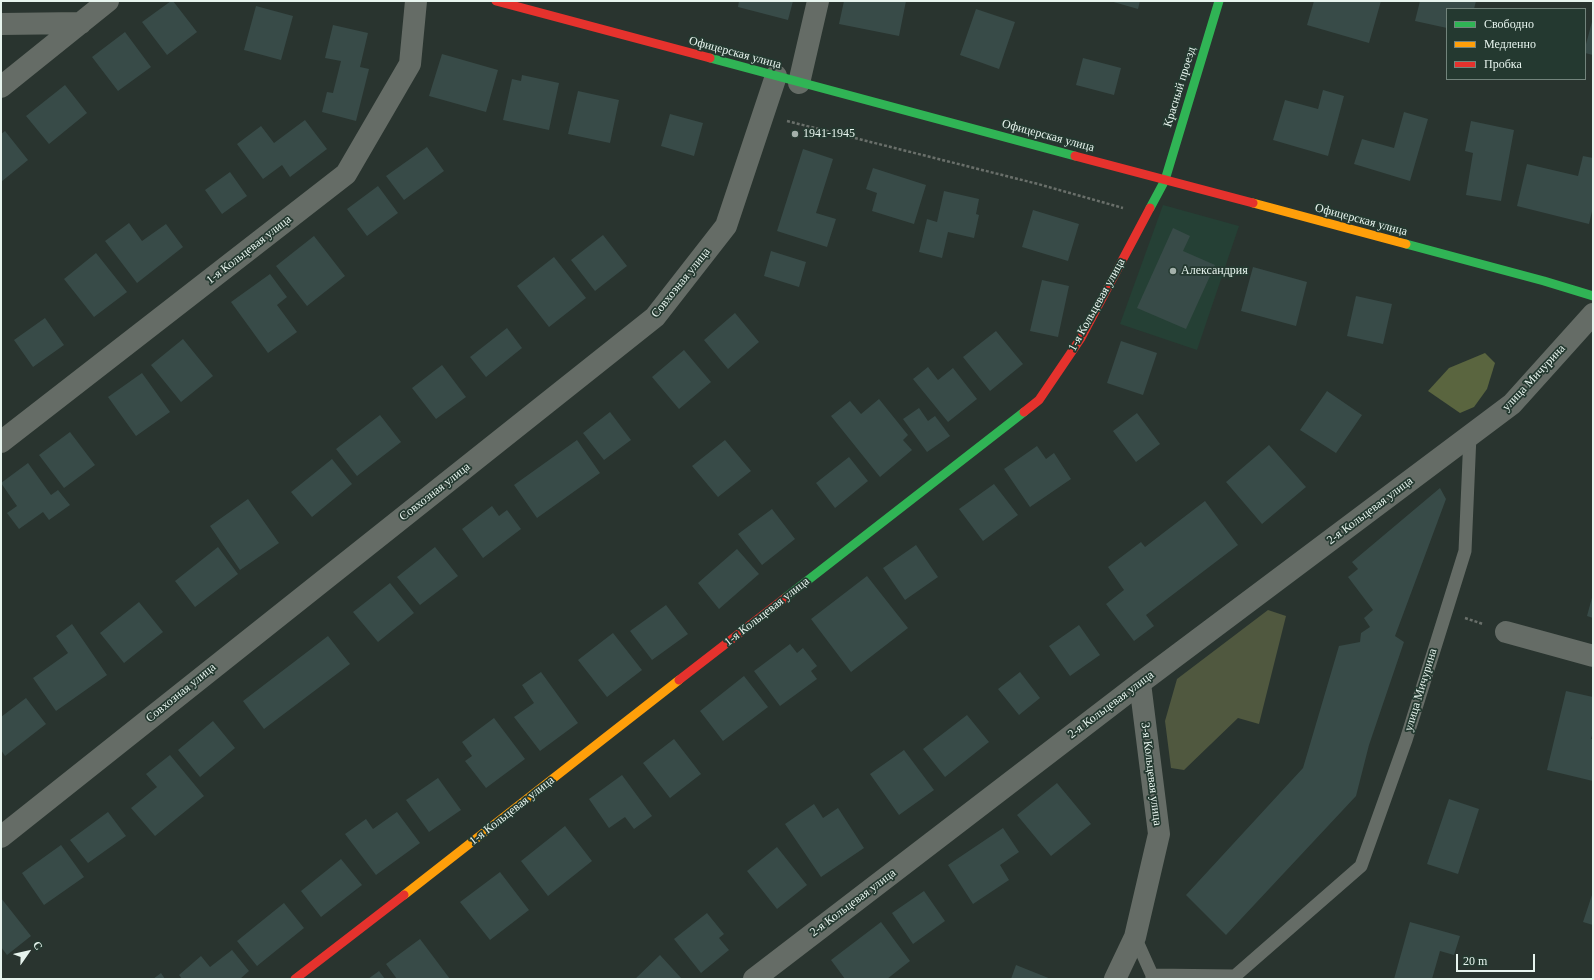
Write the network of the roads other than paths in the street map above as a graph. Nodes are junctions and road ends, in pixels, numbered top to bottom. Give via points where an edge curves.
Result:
1 (108, 1) edge
2 (416, 1) edge
3 (496, 1) edge
4 (818, 1) edge
5 (1219, 1) edge
6 (81, 23) junction
7 (1, 24) edge
8 (776, 76) junction
9 (799, 82) junction
10 (1, 87) edge
11 (1165, 180) junction
12 (1593, 296) edge
13 (1593, 314) edge
14 (1470, 436) junction
15 (1, 442) edge
16 (1506, 632) road end
17 (1593, 656) edge
18 (1140, 683) junction
19 (1, 836) edge
20 (1135, 937) junction
21 (1152, 977) edge
22 (295, 979) edge
23 (754, 979) edge
24 (1116, 979) edge

1 - 6 street
2 - 15 street, 1-я Кольцевая улица via 410,64 346,174
3 - 8 street, Офицерская улица
4 - 9 street
5 - 11 street, Красный проезд
6 - 7 street
6 - 10 street
8 - 9 street, Офицерская улица
8 - 19 street, Совхозная улица via 726,226 655,317
9 - 11 street, Офицерская улица
11 - 12 street, Офицерская улица
11 - 22 street, 1-я Кольцевая улица via 1081,338 1039,400
13 - 14 street, улица Мичурина via 1512,404
14 - 18 street, 2-я Кольцевая улица
14 - 21 lane, улица Мичурина via 1465,551 1406,740 1361,866 1235,976
16 - 17 street
18 - 20 street, 3-я Кольцевая улица via 1159,834
18 - 23 street, 2-я Кольцевая улица
20 - 21 lane
20 - 24 street, 3-я Кольцевая улица

